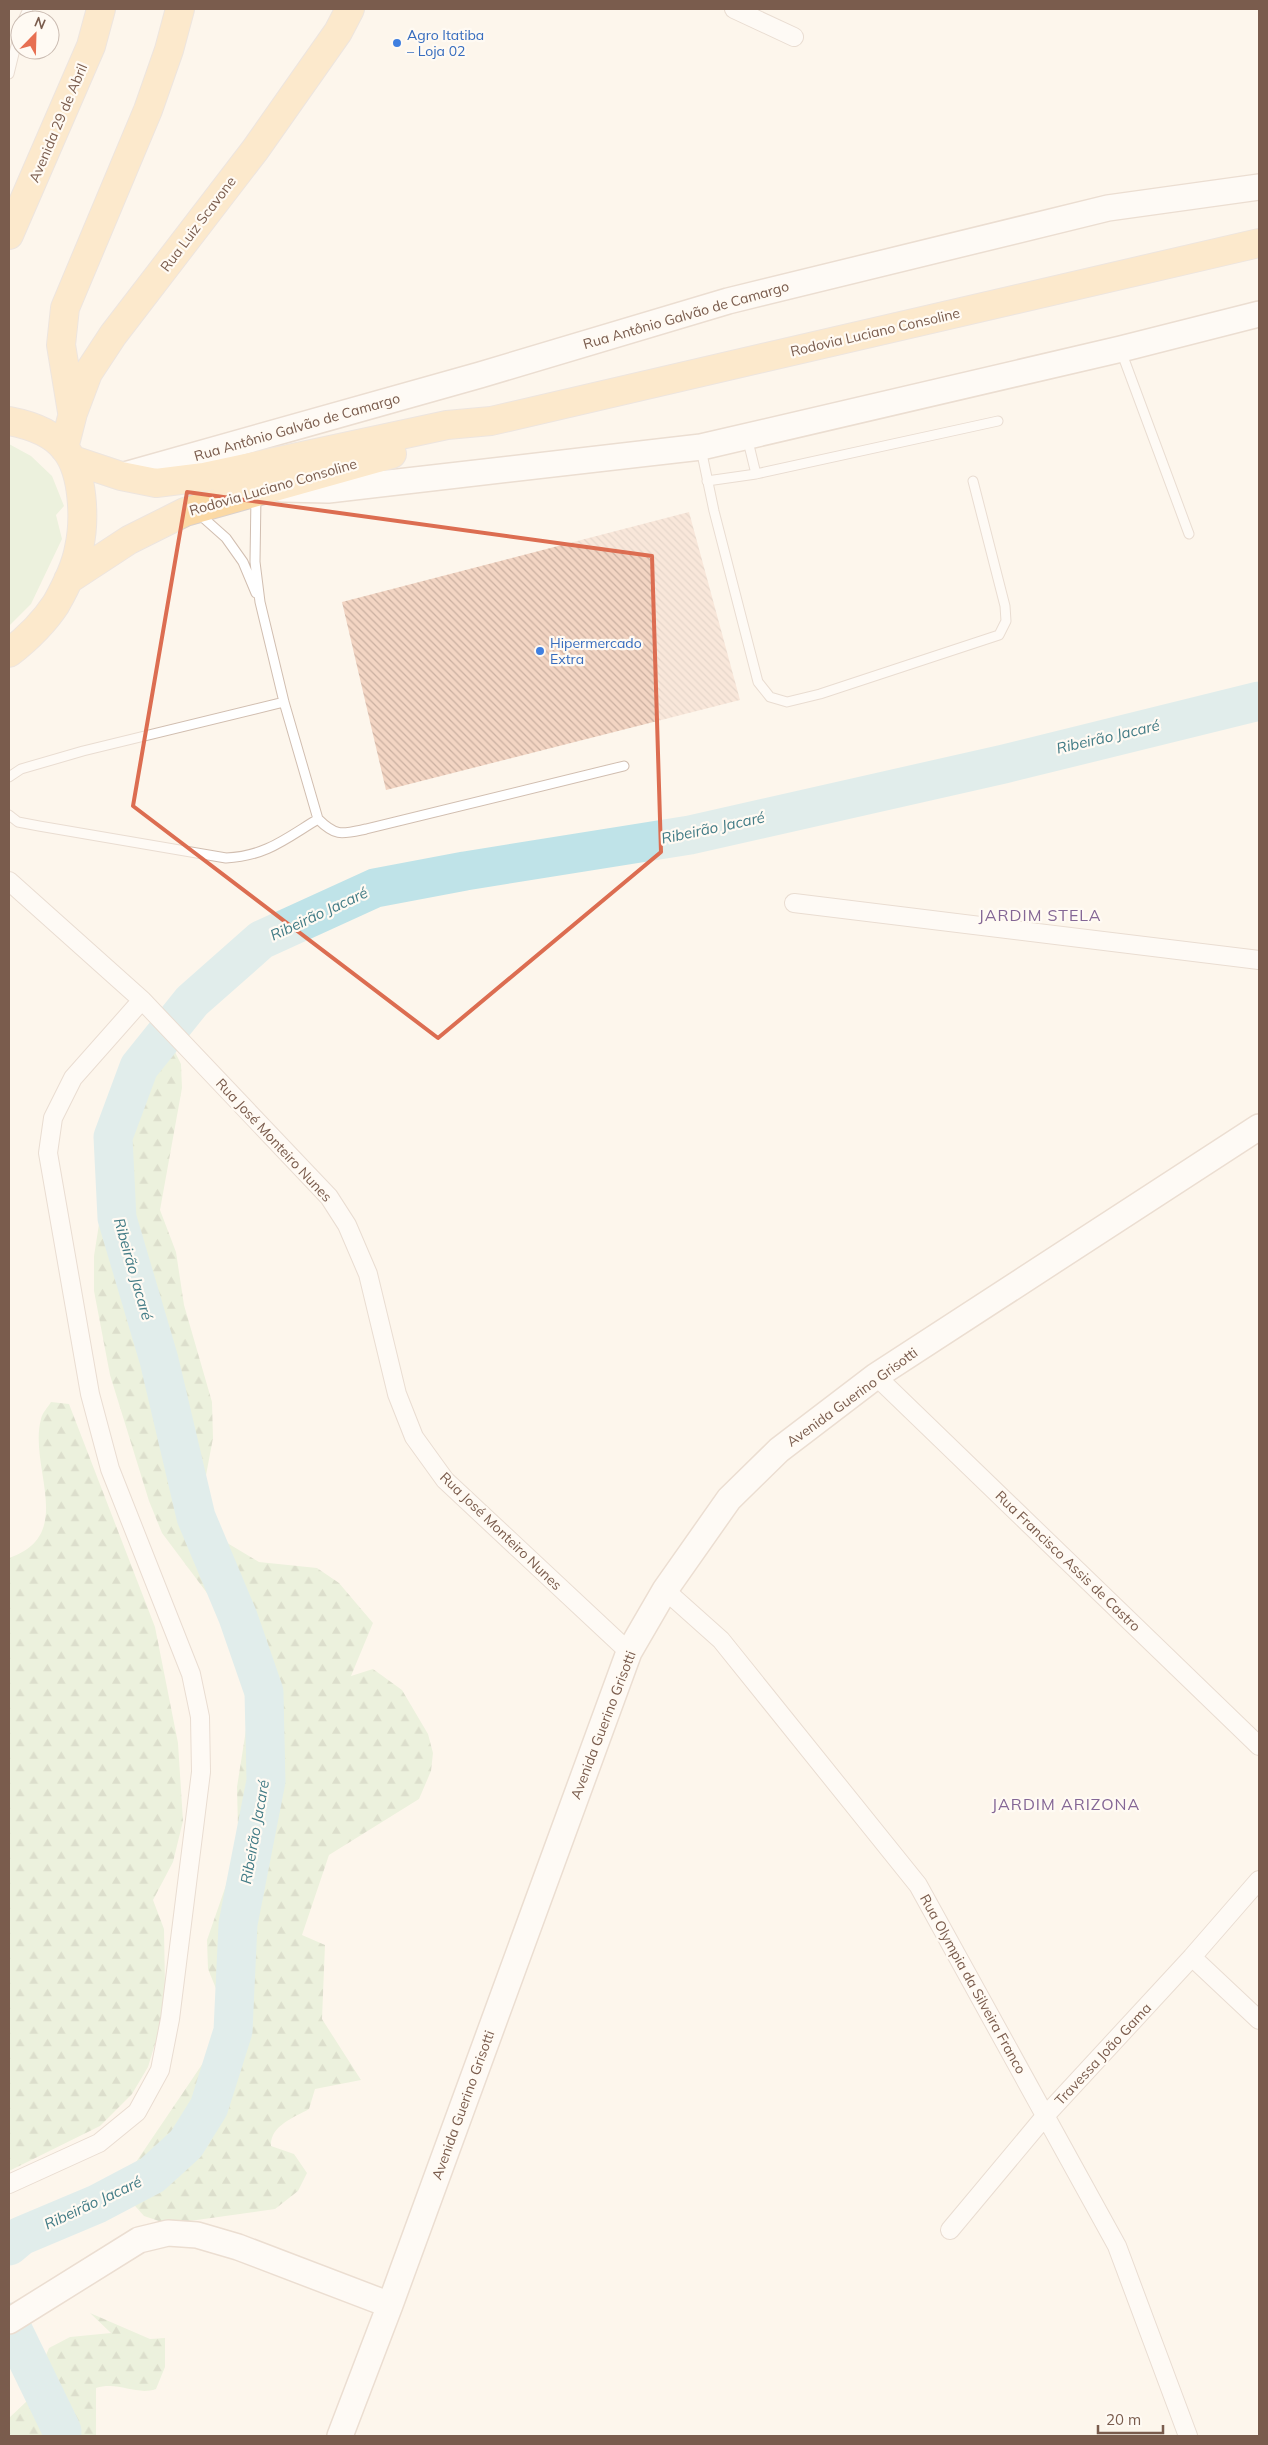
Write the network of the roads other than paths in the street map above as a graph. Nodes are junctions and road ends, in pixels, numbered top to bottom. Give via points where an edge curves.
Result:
1 (102, 9) edge
2 (180, 9) edge
3 (350, 9) edge
4 (734, 9) edge
5 (794, 37) dead end
6 (12, 60) edge
7 (9, 74) edge
8 (1259, 187) edge
9 (9, 235) edge
10 (1259, 243) edge
11 (1259, 314) edge
12 (1121, 349) junction
13 (73, 414) junction
14 (9, 421) edge
15 (491, 421) junction
16 (998, 422) dead end
17 (747, 436) junction
18 (701, 447) junction
19 (69, 454) junction
20 (756, 474) junction
21 (121, 476) junction
22 (707, 481) junction
23 (973, 482) dead end
24 (263, 490) junction
25 (194, 509) junction
26 (1189, 534) dead end
27 (68, 580) junction
28 (260, 602) junction
29 (9, 653) edge
30 (284, 702) junction
31 (624, 766) dead end
32 (9, 776) edge
33 (9, 815) edge
34 (318, 819) junction
35 (9, 881) edge
36 (794, 903) dead end
37 (1259, 960) edge
38 (142, 1000) junction
39 (1259, 1127) edge
40 (876, 1376) junction
41 (665, 1590) junction
42 (629, 1652) junction
43 (1259, 1746) edge
44 (1259, 1880) edge
45 (1192, 1957) junction
46 (1259, 2020) edge
47 (1046, 2115) junction
48 (9, 2184) edge
49 (950, 2230) dead end
50 (390, 2305) junction
51 (9, 2321) edge
52 (340, 2436) edge
53 (1188, 2436) edge

1 - 9 main road, Avenida 29 de Abril via 91,46
2 - 13 main road via 148,110 65,308 61,345
3 - 13 main road, Rua Luiz Scavone via 338,32 254,150 113,335 88,372
4 - 5 street
6 - 7 lane
8 - 21 main road, Rua Antônio Galvão de Camargo via 1108,208 728,301
10 - 15 main road, Rodovia Luciano Consoline
11 - 12 main road
12 - 17 main road
12 - 26 lane
13 - 19 main road, Rua Luiz Scavone
14 - 19 main road via 46,433
15 - 21 main road, Rodovia Luciano Consoline via 447,425 204,477 156,483
15 - 24 main road, Rodovia Luciano Consoline via 447,439
16 - 20 lane
17 - 18 main road
17 - 20 lane
18 - 22 lane
18 - 24 main road via 337,489
19 - 21 main road, Rodovia Luciano Consoline
19 - 27 main road via 80,490 83,518 79,549
20 - 22 lane
22 - 23 lane via 758,682 770,697 787,702 999,635 1006,621 1005,606
24 - 25 main road, Rodovia Luciano Consoline
24 - 28 lane via 255,562
25 - 27 main road, Rodovia Luciano Consoline via 129,540
25 - 28 lane via 226,538 242,562
27 - 29 main road via 35,633
28 - 30 lane
30 - 32 lane via 83,751 21,769
30 - 34 lane
31 - 34 lane via 343,834 331,831
33 - 34 lane via 18,822 226,858 248,857 270,849
35 - 38 street, Rua José Monteiro Nunes
36 - 37 street
38 - 42 street, Rua José Monteiro Nunes via 329,1197 347,1224 368,1274 397,1394 414,1437 445,1480
38 - 48 street via 73,1078 53,1118 48,1153 90,1394 110,1468 191,1674 200,1717 202,1772 170,2019 160,2070 137,2112 99,2143
39 - 40 main road, Avenida Guerino Grisotti
40 - 41 main road, Avenida Guerino Grisotti via 780,1450 729,1500
40 - 43 street, Rua Francisco Assis de Castro
41 - 42 main road, Avenida Guerino Grisotti
41 - 47 street, Rua Olympia da Silveira Franco via 721,1640 918,1885
42 - 50 main road, Avenida Guerino Grisotti
44 - 45 street, Travessa João Gama
45 - 46 street
45 - 47 street, Travessa João Gama
47 - 49 street, Travessa João Gama
47 - 53 street, Rua Olympia da Silveira Franco via 1117,2246
50 - 51 main road via 230,2245 197,2235 168,2232 140,2240
50 - 52 main road, Avenida Guerino Grisotti

